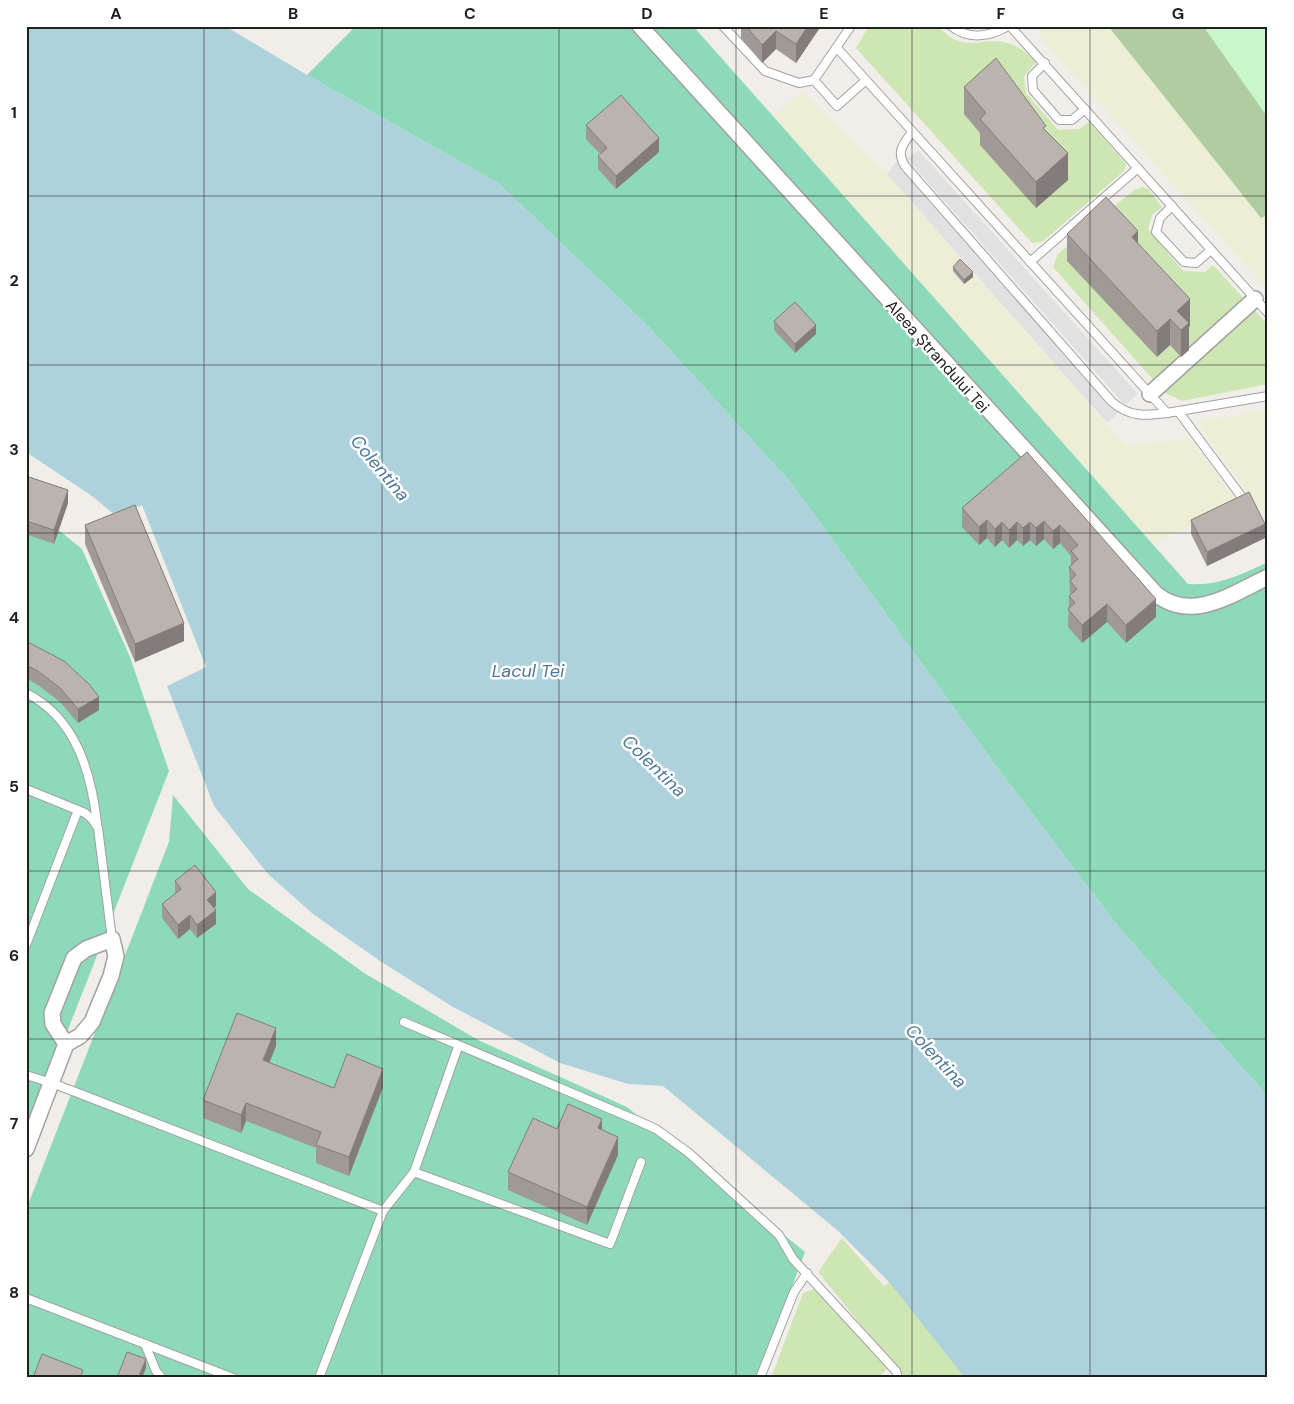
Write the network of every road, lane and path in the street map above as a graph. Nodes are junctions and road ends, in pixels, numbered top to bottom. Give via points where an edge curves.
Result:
1 (640, 26) edge
2 (723, 26) edge
3 (851, 26) edge
4 (951, 26) edge
5 (1009, 26) edge
6 (837, 48) junction
7 (1044, 63) junction
8 (814, 80) junction
9 (865, 81) junction
10 (1086, 109) junction
11 (912, 132) junction
12 (1138, 168) junction
13 (1172, 206) junction
14 (1211, 250) junction
15 (1030, 262) junction
16 (1255, 299) junction
17 (1268, 313) edge
18 (1150, 394) junction
19 (1268, 396) edge
20 (1178, 411) junction
21 (1167, 413) junction
22 (1244, 500) edge
23 (1268, 577) edge
24 (26, 693) edge
25 (26, 789) edge
26 (78, 810) junction
27 (98, 828) junction
28 (112, 939) junction
29 (26, 945) edge
30 (404, 1022) dead end
31 (66, 1044) junction
32 (458, 1047) junction
33 (26, 1075) edge
34 (52, 1083) junction
35 (26, 1149) edge
36 (641, 1162) dead end
37 (414, 1172) junction
38 (384, 1211) junction
39 (807, 1273) junction
40 (26, 1298) edge
41 (145, 1344) junction
42 (162, 1378) edge
43 (234, 1378) edge
44 (319, 1378) edge
45 (760, 1378) edge
46 (898, 1378) edge

1 - 23 street, Aleea Ștrandului Tei via 1156,594 1166,602 1194,608 1222,599
2 - 8 lane via 765,72 799,84
3 - 6 lane
4 - 5 lane via 968,35 983,36
5 - 7 lane
6 - 8 lane
6 - 9 lane
7 - 10 lane
7 - 10 lane via 1032,76 1033,90 1059,120 1072,120
8 - 9 lane via 837,106
9 - 11 lane
10 - 12 lane
11 - 15 lane
11 - 21 lane via 900,154 905,166 1112,402 1129,414
12 - 13 lane
12 - 15 lane
13 - 14 lane
13 - 14 lane via 1160,218 1156,232 1184,262 1196,263
14 - 16 lane
15 - 18 lane
16 - 17 lane
16 - 18 street
18 - 21 lane
19 - 20 lane
20 - 21 lane
20 - 22 lane
24 - 27 lane via 56,713 75,740 94,794
25 - 26 lane
26 - 27 lane via 92,819
26 - 29 lane
27 - 28 lane
28 - 31 street via 116,956 92,1022 80,1036
28 - 31 street via 86,949 74,958 52,1013 53,1024
30 - 32 lane
31 - 34 street
32 - 37 lane
32 - 39 lane via 656,1129 700,1163 779,1234 793,1259
33 - 34 lane
34 - 35 street
34 - 38 lane
36 - 37 lane via 610,1244
37 - 38 lane
38 - 44 lane
39 - 45 lane via 794,1292
39 - 46 lane via 896,1371
40 - 41 lane
41 - 42 lane
41 - 43 lane

